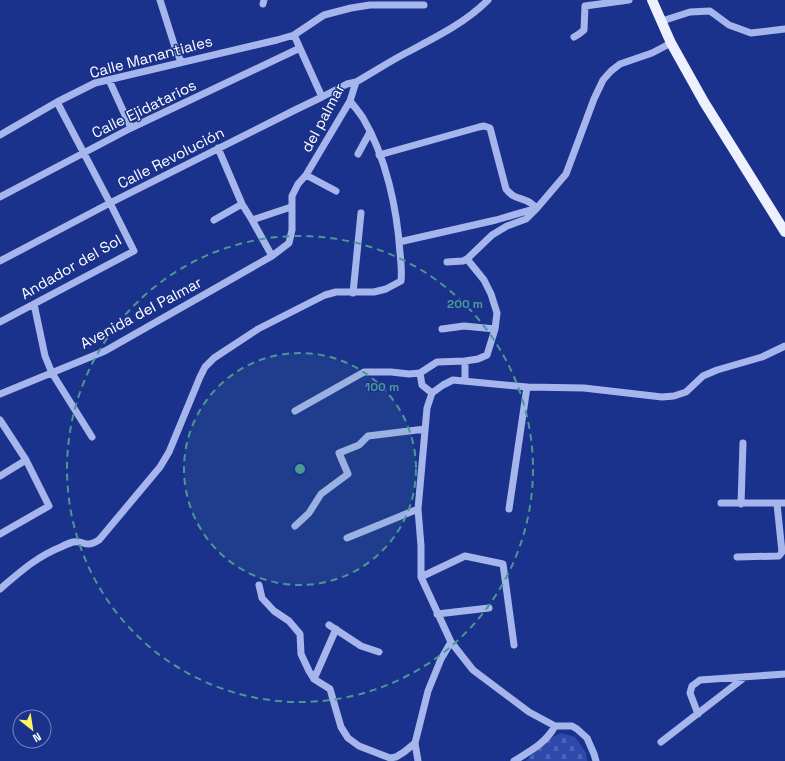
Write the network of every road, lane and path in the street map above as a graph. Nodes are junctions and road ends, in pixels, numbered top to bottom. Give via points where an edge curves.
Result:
1 (160, 0) edge
2 (352, 0) edge
3 (488, 0) edge
4 (629, 0) edge
5 (652, 0) edge
6 (424, 4) dead end
7 (351, 8) junction
8 (662, 21) junction
9 (785, 29) edge
10 (294, 35) junction
11 (574, 37) dead end
12 (671, 43) junction
13 (300, 48) junction
14 (181, 62) junction
15 (109, 80) junction
16 (356, 82) junction
17 (322, 97) junction
18 (350, 101) junction
19 (56, 102) junction
20 (131, 128) junction
21 (370, 132) junction
22 (0, 135) edge
23 (218, 148) junction
24 (83, 153) junction
25 (358, 154) dead end
26 (379, 155) junction
27 (306, 175) junction
28 (336, 190) dead end
29 (0, 197) edge
30 (110, 203) junction
31 (242, 204) junction
32 (291, 207) junction
33 (537, 208) junction
34 (362, 213) dead end
35 (214, 220) dead end
36 (252, 220) junction
37 (785, 232) edge
38 (399, 242) junction
39 (288, 243) joint
40 (272, 256) junction
41 (466, 259) junction
42 (0, 261) edge
43 (447, 262) dead end
44 (353, 293) junction
45 (34, 304) junction
46 (0, 322) edge
47 (495, 329) junction
48 (442, 330) dead end
49 (785, 346) edge
50 (465, 361) junction
51 (52, 373) junction
52 (420, 373) junction
53 (465, 381) junction
54 (527, 387) junction
55 (432, 393) junction
56 (0, 394) edge
57 (295, 411) dead end
58 (0, 420) edge
59 (425, 429) junction
60 (92, 437) dead end
61 (743, 443) dead end
62 (26, 460) junction
63 (0, 476) edge
64 (721, 503) dead end
65 (785, 503) edge
66 (741, 504) junction
67 (777, 504) junction
68 (418, 509) junction
69 (509, 509) dead end
70 (295, 526) dead end
71 (0, 534) edge
72 (347, 538) dead end
73 (737, 557) dead end
74 (421, 577) junction
75 (259, 585) dead end
76 (0, 590) edge
77 (489, 608) dead end
78 (437, 614) junction
79 (451, 642) junction
80 (514, 645) dead end
81 (379, 652) dead end
82 (785, 674) edge
83 (745, 677) junction
84 (314, 678) junction
85 (698, 714) junction
86 (554, 726) junction
87 (661, 742) dead end
88 (415, 743) junction
89 (418, 761) edge
90 (514, 761) edge
91 (596, 761) edge

1 - 14 street
2 - 7 street
3 - 16 street, del palmar via 475,13 452,28
4 - 11 street via 584,6 584,30
5 - 8 main road
6 - 7 street
7 - 10 street via 324,15
8 - 9 street via 690,12 710,10 729,25 751,33
8 - 12 main road
10 - 13 street
10 - 14 street, Calle Manantiales
12 - 33 street via 652,53 620,64 603,80 566,174
12 - 37 main road via 704,102
13 - 17 street
13 - 20 street, Calle Ejidatarios
14 - 15 street, Calle Manantiales
15 - 19 street, Calle Manantiales via 95,83
15 - 20 street
16 - 17 street, Calle Revolución
16 - 18 street, del palmar
17 - 23 street, Calle Revolución
18 - 21 street
18 - 27 street, del palmar
19 - 22 street, Calle Manantiales
19 - 24 street
20 - 24 street, Calle Ejidatarios
21 - 25 street
21 - 26 street
23 - 30 street, Calle Revolución
23 - 31 street
24 - 29 street, Calle Ejidatarios
24 - 30 street
26 - 33 street via 479,127 490,128 506,189
26 - 38 street via 392,196
27 - 28 street
27 - 32 street, del palmar via 292,196
30 - 42 street, Calle Revolución
30 - 45 street, Andador del Sol via 134,251
31 - 35 street
31 - 36 street
32 - 36 street
32 - 39 street, del palmar via 292,230
33 - 38 street
33 - 41 street via 526,219 492,235
34 - 44 street
36 - 40 street
38 - 44 street via 401,281 374,292
39 - 40 street, Avenida del Palmar
40 - 51 street, Avenida del Palmar via 105,350
41 - 43 street
41 - 47 street via 484,280 491,294 497,313
44 - 76 street via 336,292 325,295 258,329 214,358 200,377 169,452 160,467 99,540 85,545 74,542 47,552
45 - 46 street, Andador del Sol
45 - 51 street via 45,356
47 - 48 street via 464,326
47 - 50 street via 487,355
49 - 54 street via 762,357 702,376 686,392 674,396 662,397 584,388
50 - 52 street via 437,362
50 - 53 street
51 - 56 street, Avenida del Palmar
51 - 60 street
52 - 55 street via 422,385
52 - 57 street via 364,372
53 - 54 street
53 - 55 street via 453,380
54 - 69 street
55 - 59 street via 427,408
58 - 62 street
59 - 68 street
59 - 70 street via 368,436 358,445 339,453 348,474 321,494 309,513
61 - 66 street
62 - 63 street
62 - 71 street via 49,506
64 - 66 street
65 - 67 street
66 - 67 street
67 - 73 street via 782,552 779,556
68 - 72 street
68 - 74 street
74 - 78 street
74 - 80 street via 465,556 503,564
75 - 84 street via 262,598 300,634 301,654
77 - 78 street
78 - 79 street
79 - 86 street via 472,670 528,712
79 - 88 street via 428,691
81 - 84 street via 361,646 332,627
82 - 83 street
83 - 85 street
83 - 85 street via 700,680 692,686 690,693
84 - 88 street via 330,689 341,727 348,738 359,746 390,758 396,757
85 - 87 street
86 - 90 street via 538,747
86 - 91 street via 577,728 586,738
88 - 89 street

